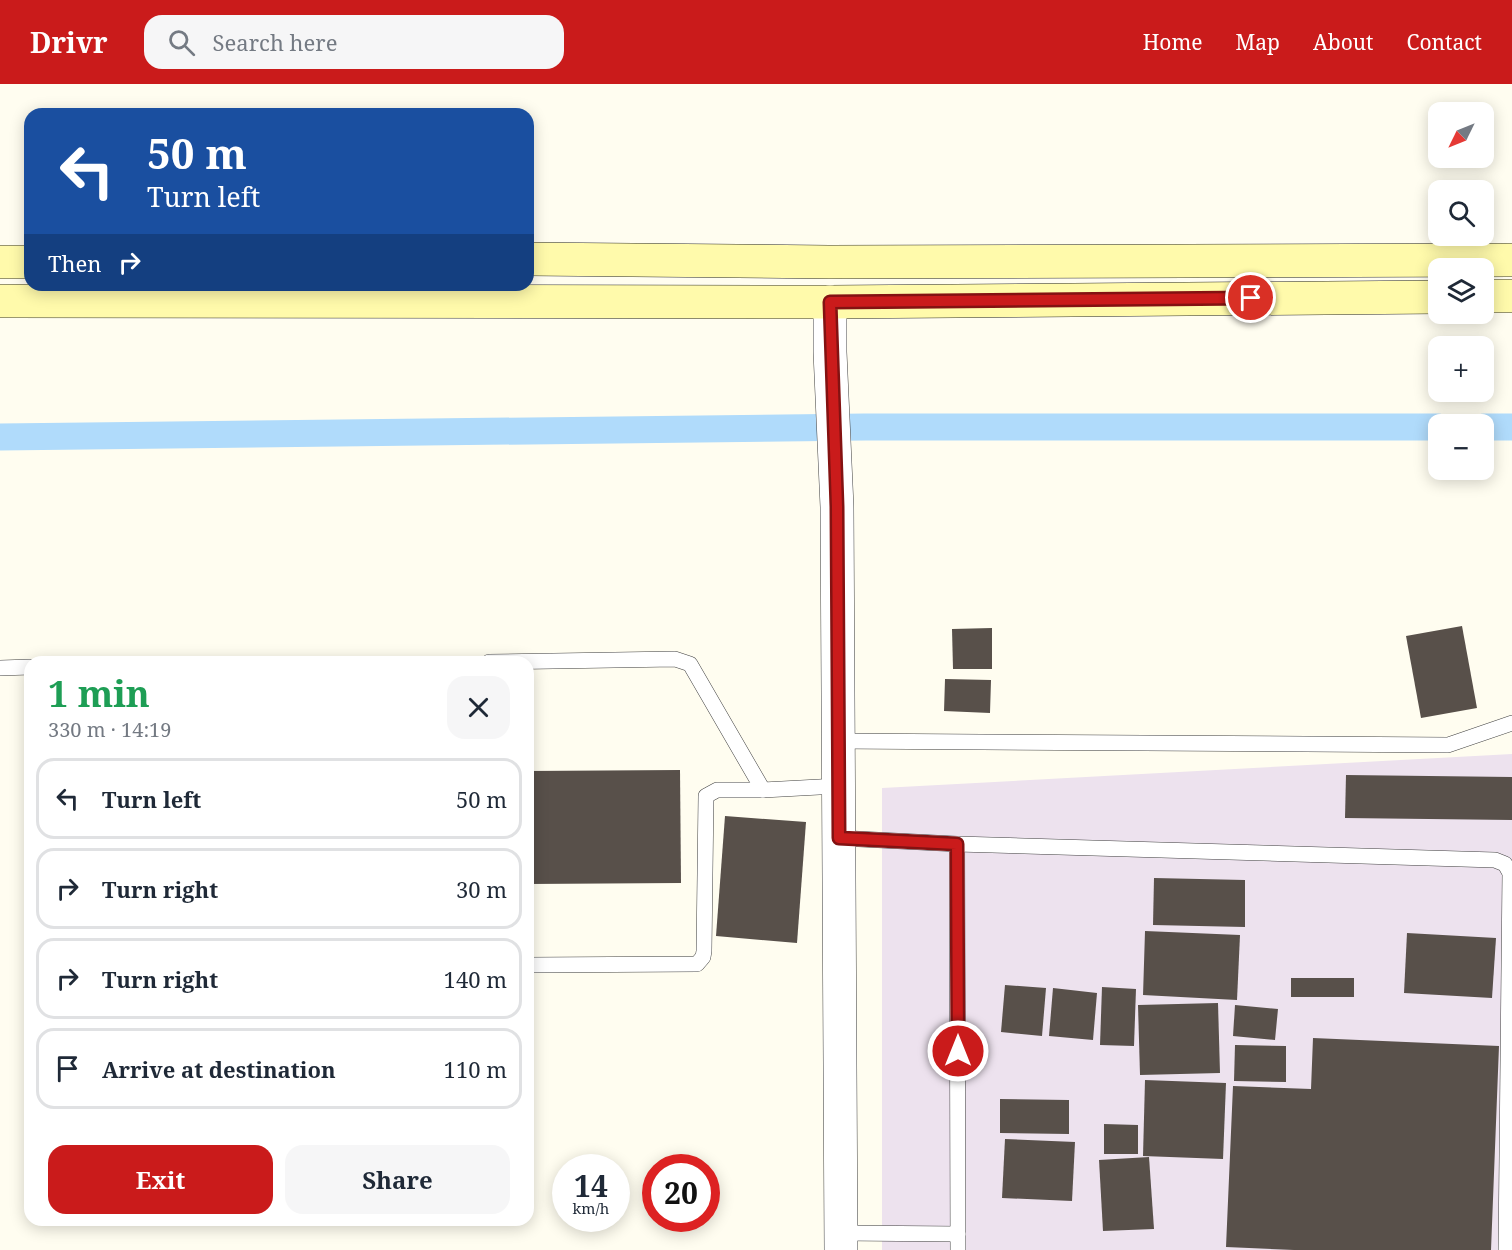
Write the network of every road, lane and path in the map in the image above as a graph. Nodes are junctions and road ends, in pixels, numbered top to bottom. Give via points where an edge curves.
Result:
1 (534, 259) edge
2 (1512, 260) edge
3 (0, 262) edge
4 (24, 262) edge
5 (1494, 296) edge
6 (1512, 296) edge
7 (1428, 297) edge
8 (0, 301) edge
9 (830, 302) junction
10 (534, 661) edge
11 (24, 667) edge
12 (0, 668) edge
13 (1512, 723) edge
14 (838, 741) junction
15 (838, 786) junction
16 (763, 790) junction
17 (839, 838) junction
18 (957, 844) junction
19 (534, 965) edge
20 (958, 1234) junction
21 (841, 1241) edge
22 (958, 1250) edge
23 (1506, 1250) edge

1 - 2 main road
3 - 4 main road
5 - 6 main road
7 - 9 main road
8 - 9 main road
9 - 14 street via 837,507
10 - 16 lane via 675,659 690,664
11 - 12 lane
13 - 14 lane via 1448,745
14 - 15 street
15 - 16 lane
15 - 17 street
16 - 19 lane via 717,790 706,796 705,951 697,964
17 - 18 lane
17 - 21 street
18 - 20 lane
18 - 23 lane via 1496,860 1505,864 1510,873
20 - 21 lane
20 - 22 lane

